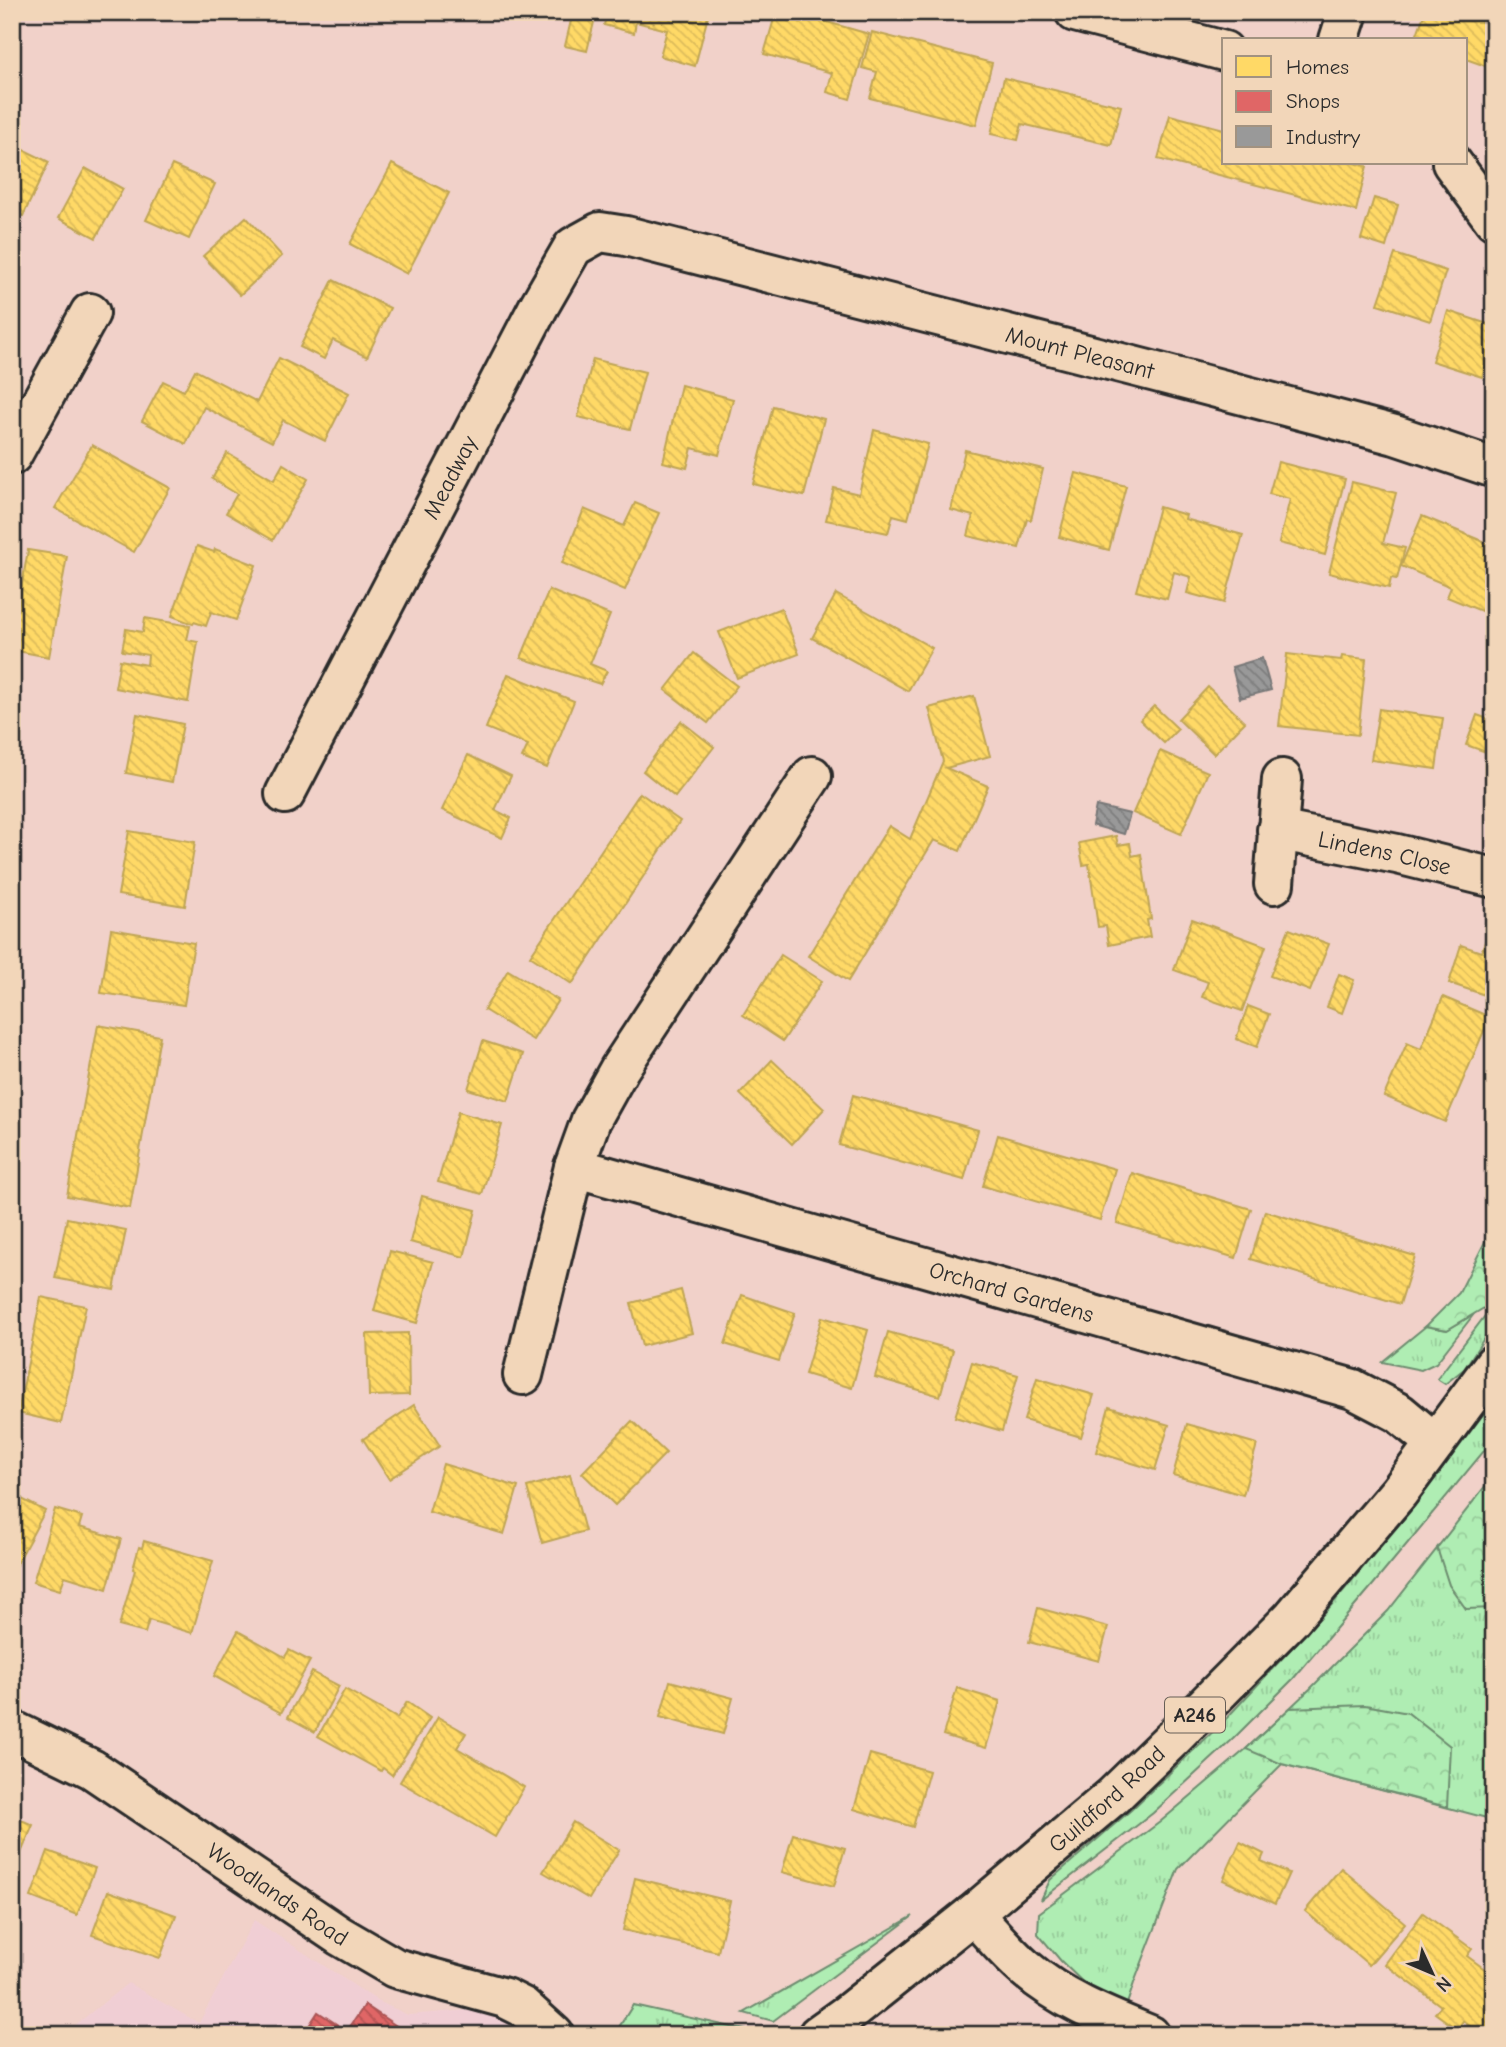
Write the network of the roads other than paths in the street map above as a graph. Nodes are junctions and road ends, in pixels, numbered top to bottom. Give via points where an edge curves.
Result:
1 (1075, 12) edge
2 (1348, 12) edge
3 (1340, 38) edge
4 (1222, 50) edge
5 (1453, 164) edge
6 (1494, 220) edge
7 (664, 247) joint
8 (90, 313) dead end
9 (12, 455) edge
10 (1494, 468) edge
11 (812, 776) dead end
12 (1282, 779) dead end
13 (285, 794) dead end
14 (1277, 830) junction
15 (1494, 878) edge
16 (1274, 884) dead end
17 (574, 1167) junction
18 (1494, 1364) edge
19 (523, 1375) dead end
20 (1435, 1443) junction
21 (12, 1730) edge
22 (973, 1914) junction
23 (554, 2035) edge
24 (818, 2035) edge
25 (1150, 2035) edge

1 - 4 street
2 - 3 street
5 - 6 street
7 - 10 street, Mount Pleasant via 1143,368 1382,432
7 - 13 street, Meadway via 600,232 573,247
8 - 9 street
11 - 17 street via 620,1068 591,1120
12 - 14 street
14 - 15 street, Lindens Close
14 - 16 street
17 - 19 street
17 - 20 street, Orchard Gardens via 1353,1389 1399,1413
18 - 20 street, Guildford Road / A246
20 - 22 street, Guildford Road / A246 via 1291,1619 1113,1796
21 - 23 street, Woodlands Road via 92,1769 395,1968 505,1998 523,2007
22 - 24 street, Guildford Road / A246
22 - 25 street via 1024,1968 1057,1993

